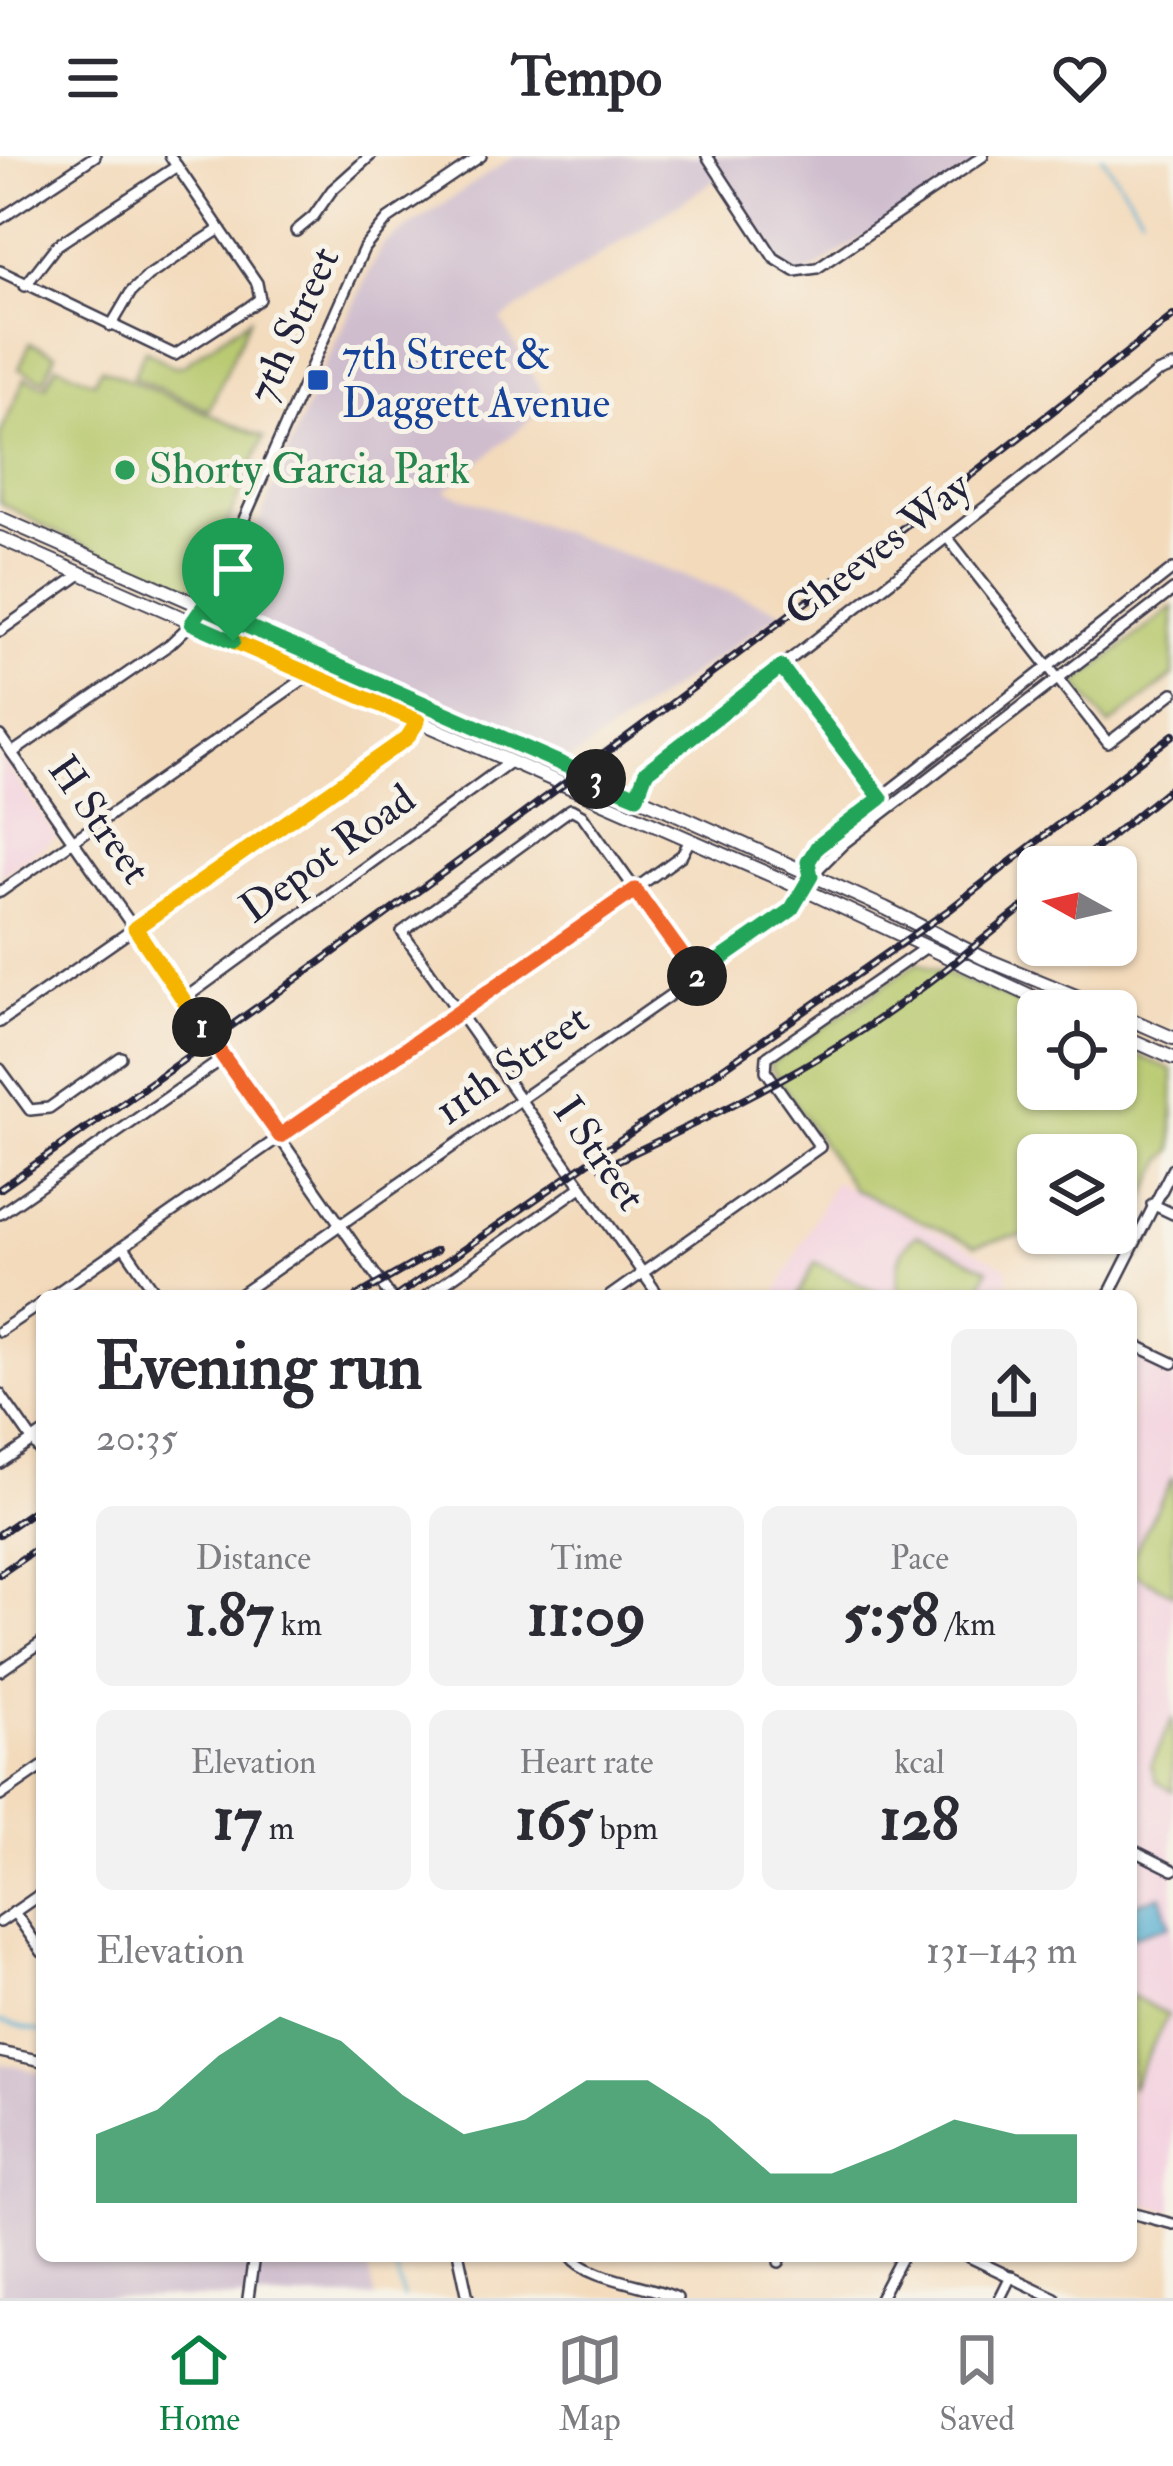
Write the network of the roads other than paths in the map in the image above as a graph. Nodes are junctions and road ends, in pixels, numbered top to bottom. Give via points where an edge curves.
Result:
1 (95, 156) edge
2 (481, 156) edge
3 (707, 156) edge
4 (983, 156) edge
5 (368, 157) edge
6 (173, 161) edge
7 (0, 219) edge
8 (220, 229) junction
9 (296, 231) dead end
10 (0, 271) edge
11 (25, 286) junction
12 (111, 326) junction
13 (1173, 367) edge
14 (0, 518) edge
15 (947, 537) junction
16 (0, 538) edge
17 (1173, 569) edge
18 (81, 574) junction
19 (1173, 590) edge
20 (203, 607) junction
21 (192, 623) junction
22 (0, 632) edge
23 (781, 667) junction
24 (1048, 667) junction
25 (310, 674) junction
26 (1058, 679) junction
27 (1173, 693) edge
28 (424, 704) junction
29 (418, 721) junction
30 (0, 736) edge
31 (12, 754) junction
32 (511, 761) junction
33 (637, 796) junction
34 (881, 798) junction
35 (890, 809) junction
36 (690, 840) junction
37 (73, 841) junction
38 (808, 883) junction
39 (635, 890) junction
40 (0, 892) edge
41 (135, 928) junction
42 (925, 948) junction
43 (697, 976) junction
44 (1017, 990) edge
45 (1060, 990) edge
46 (184, 999) junction
47 (459, 1012) junction
48 (0, 1022) edge
49 (1137, 1022) edge
50 (1173, 1038) edge
51 (1137, 1043) edge
52 (121, 1057) dead end
53 (224, 1058) junction
54 (1173, 1058) edge
55 (0, 1069) edge
56 (520, 1100) junction
57 (280, 1136) junction
58 (1173, 1168) edge
59 (581, 1187) junction
60 (1152, 1204) junction
61 (0, 1214) edge
62 (1173, 1214) edge
63 (339, 1226) junction
64 (124, 1246) junction
65 (643, 1273) junction
66 (61, 1290) edge
67 (154, 1290) edge
68 (247, 1290) edge
69 (386, 1290) edge
70 (435, 1290) edge
71 (619, 1290) edge
72 (654, 1290) edge
73 (1111, 1290) edge
74 (36, 1307) edge
75 (0, 1331) edge
76 (1137, 1345) edge
77 (1173, 1363) edge
78 (0, 1394) edge
79 (36, 1436) edge
80 (36, 1438) edge
81 (0, 1463) edge
82 (36, 1646) edge
83 (0, 1671) edge
84 (36, 1771) edge
85 (0, 1796) edge
86 (1137, 1852) edge
87 (1173, 1870) edge
88 (36, 1897) edge
89 (14, 1912) junction
90 (0, 1922) edge
91 (36, 1943) edge
92 (0, 2052) edge
93 (36, 2060) edge
94 (1137, 2215) edge
95 (1173, 2224) edge
96 (253, 2262) edge
97 (460, 2262) edge
98 (576, 2262) edge
99 (899, 2262) edge
100 (980, 2262) edge
101 (1011, 2276) junction
102 (248, 2298) edge
103 (468, 2298) edge
104 (677, 2298) edge
105 (880, 2298) edge
106 (1000, 2298) edge
107 (1055, 2298) edge

1 - 7 street
2 - 20 street, 7th Street via 388,219 364,248
3 - 4 street via 774,258 795,271 817,268
5 - 9 street
6 - 8 street
6 - 11 street via 56,245
8 - 12 street via 131,292
8 - 12 street via 260,299 175,355
10 - 11 street
11 - 12 street
13 - 15 street, Cheeves Way
14 - 20 main road
15 - 23 street, Cheeves Way
15 - 24 street
16 - 18 main road
17 - 24 street, 11th Street
18 - 21 main road
18 - 22 street
19 - 26 street, 11th Street
20 - 21 street, 7th Street
20 - 28 main road
21 - 25 main road
21 - 31 street, 7th Street
23 - 33 street, Cheeves Way via 646,772
23 - 34 street
24 - 26 street
24 - 34 street, 11th Street
25 - 29 main road
25 - 37 street
26 - 27 street via 1108,743
26 - 35 street, 11th Street
28 - 29 street
28 - 33 main road
29 - 32 main road
29 - 41 street via 407,738
30 - 31 street, H Street
31 - 37 street, H Street
32 - 36 main road
32 - 46 street, Depot Road
33 - 38 main road
34 - 35 street
34 - 38 street, 11th Street via 817,847
35 - 38 street, 11th Street
36 - 38 main road
36 - 39 street
37 - 40 street
37 - 41 street, H Street
38 - 42 main road
38 - 43 street, 11th Street via 791,910
38 - 45 main road
39 - 43 street
39 - 47 street
39 - 47 street, I Street via 572,808 402,932
41 - 46 street, H Street
41 - 48 street
42 - 44 main road
42 - 65 street via 767,1058 820,1147
43 - 56 street, 11th Street
46 - 53 street, H Street
47 - 56 street, I Street
47 - 57 street
49 - 50 main road
51 - 54 main road
52 - 55 street via 50,1108 30,1110
53 - 57 street, H Street
53 - 61 street
56 - 59 street, I Street
56 - 63 street, 11th Street
57 - 63 street, H Street
57 - 64 street
58 - 60 street
59 - 65 street, I Street
59 - 70 street
60 - 62 street
60 - 73 street
63 - 68 street, 11th Street
63 - 69 street, H Street
64 - 66 street
64 - 67 street
65 - 71 street
65 - 72 street, I Street
74 - 75 street
76 - 77 street
78 - 79 street
80 - 81 street
82 - 83 street
84 - 85 street
86 - 87 street
88 - 89 street
89 - 90 street
89 - 91 street
92 - 93 street
94 - 95 street
96 - 102 street
97 - 103 street
98 - 104 street
99 - 105 street
100 - 101 street
101 - 106 street
101 - 107 street

